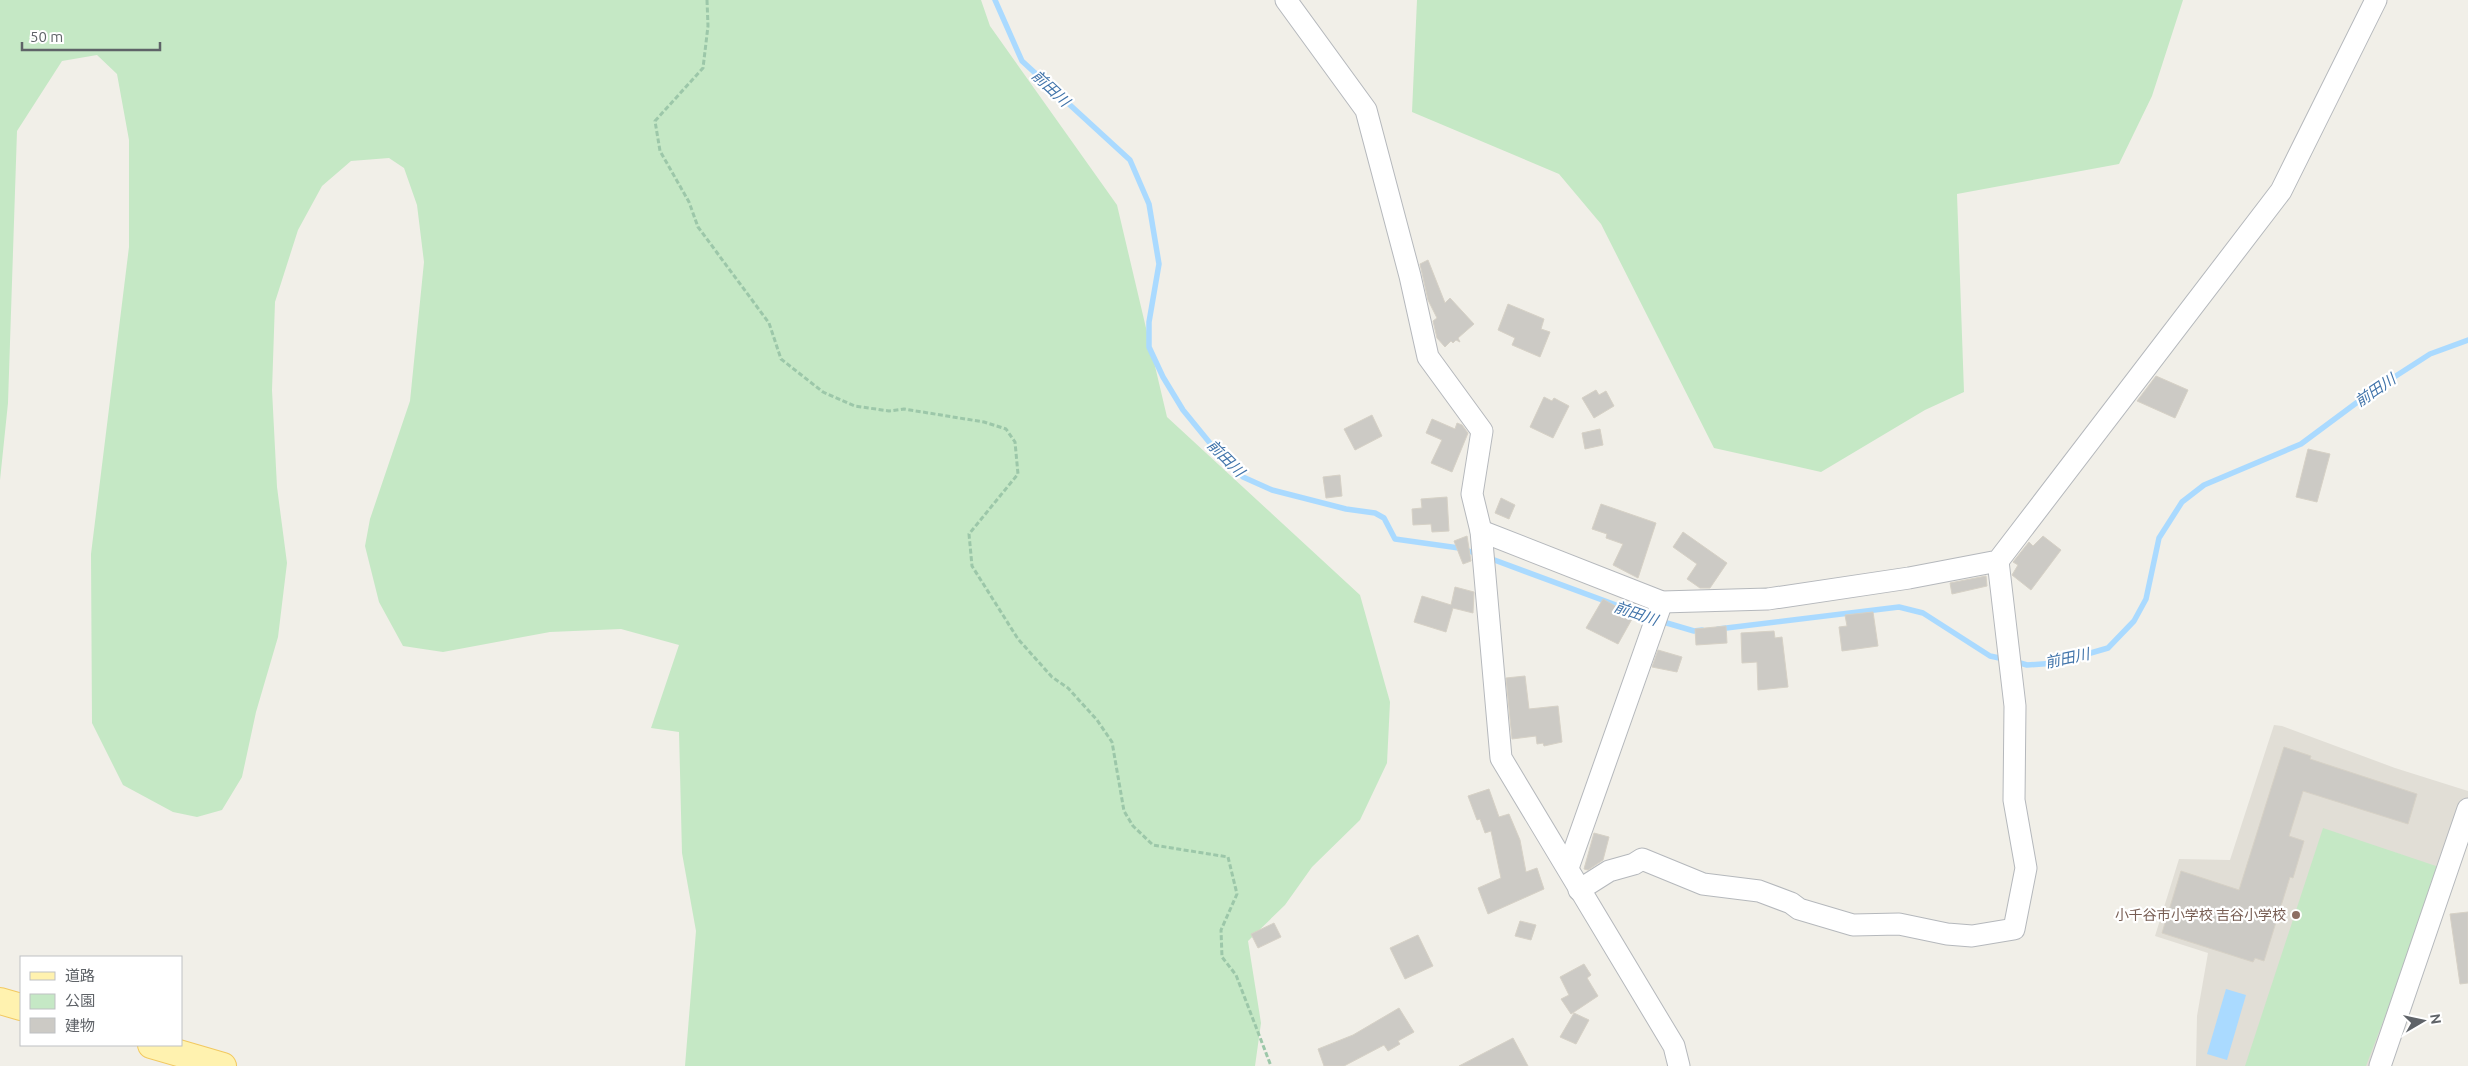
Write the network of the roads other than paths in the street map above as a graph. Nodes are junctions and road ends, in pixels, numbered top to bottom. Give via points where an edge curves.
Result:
1 (1286, 0) edge
2 (2376, 0) edge
3 (1480, 531) junction
4 (1998, 561) junction
5 (1662, 602) junction
6 (2468, 809) edge
7 (1568, 868) junction
8 (1579, 890) junction
9 (0, 1001) edge
10 (20, 1007) edge
11 (154, 1046) edge
12 (223, 1066) edge
13 (1679, 1066) edge
14 (2380, 1066) edge

1 - 3 street via 1366,110 1428,357 1482,431 1472,494
2 - 4 street via 2281,191
3 - 5 street
3 - 7 street via 1501,758
4 - 5 street via 1768,599
4 - 8 street via 2015,706 2014,800 2026,868 2014,929 1972,936 1898,924 1853,925 1799,909 1760,891 1703,884 1642,859 1609,871
5 - 7 street
6 - 14 street
7 - 8 street
8 - 13 street via 1674,1046
9 - 10 main road
11 - 12 main road

